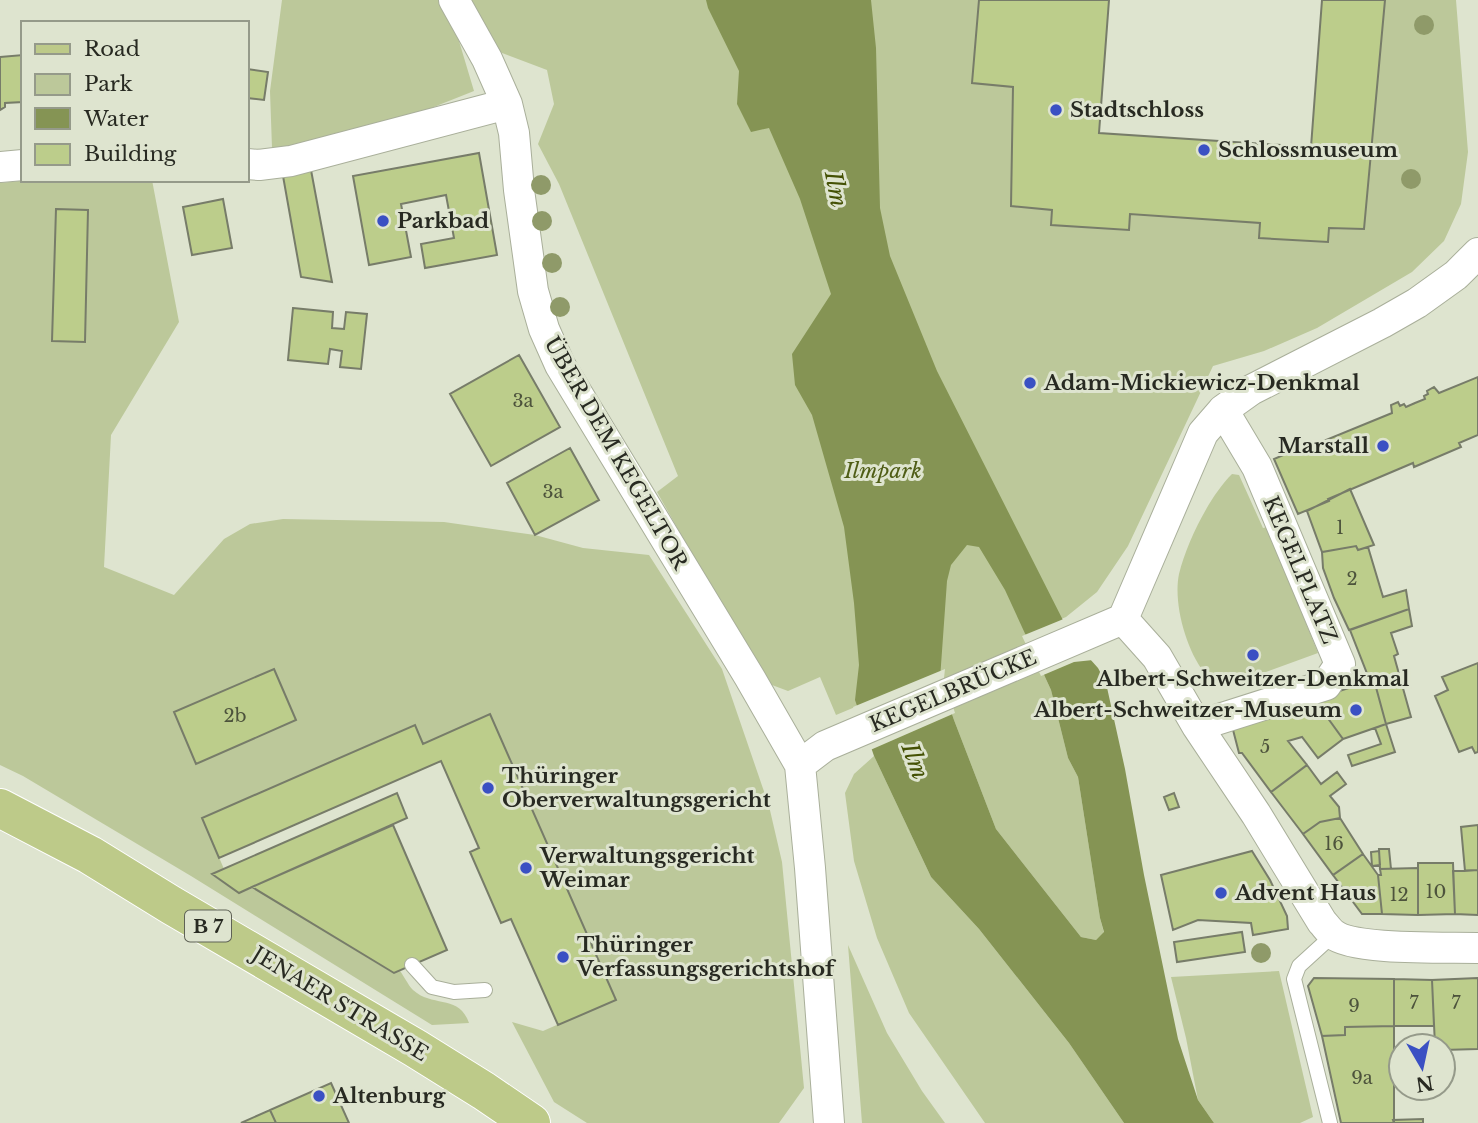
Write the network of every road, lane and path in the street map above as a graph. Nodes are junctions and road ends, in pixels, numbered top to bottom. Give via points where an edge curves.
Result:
1 (454, 0) edge
2 (507, 104) junction
3 (248, 164) edge
4 (21, 165) edge
5 (0, 167) edge
6 (1478, 253) edge
7 (1223, 410) junction
8 (1123, 619) junction
9 (1197, 726) junction
10 (800, 765) junction
11 (0, 808) edge
12 (1334, 935) junction
13 (1478, 948) edge
14 (412, 965) dead end
15 (485, 990) dead end
16 (531, 1123) edge
17 (829, 1123) edge
18 (1330, 1123) edge

1 - 2 street, ÜBER DEM KEGELTOR
2 - 3 street via 291,161
2 - 10 street, ÜBER DEM KEGELTOR via 533,291 544,329 560,365
4 - 5 street
6 - 7 street via 1417,303 1251,390
7 - 8 street via 1203,433
7 - 9 street, KEGELPLATZ via 1256,467 1340,664 1326,685
8 - 9 street via 1157,657
8 - 10 street, KEGELBRÜCKE via 825,746
9 - 12 street
10 - 17 street, ÜBER DEM KEGELTOR
11 - 16 main road, JENAER STRASSE / B 7 via 90,855 415,1048
12 - 13 street via 1370,945
12 - 18 lane via 1299,966 1294,979
14 - 15 lane via 432,987 454,992

